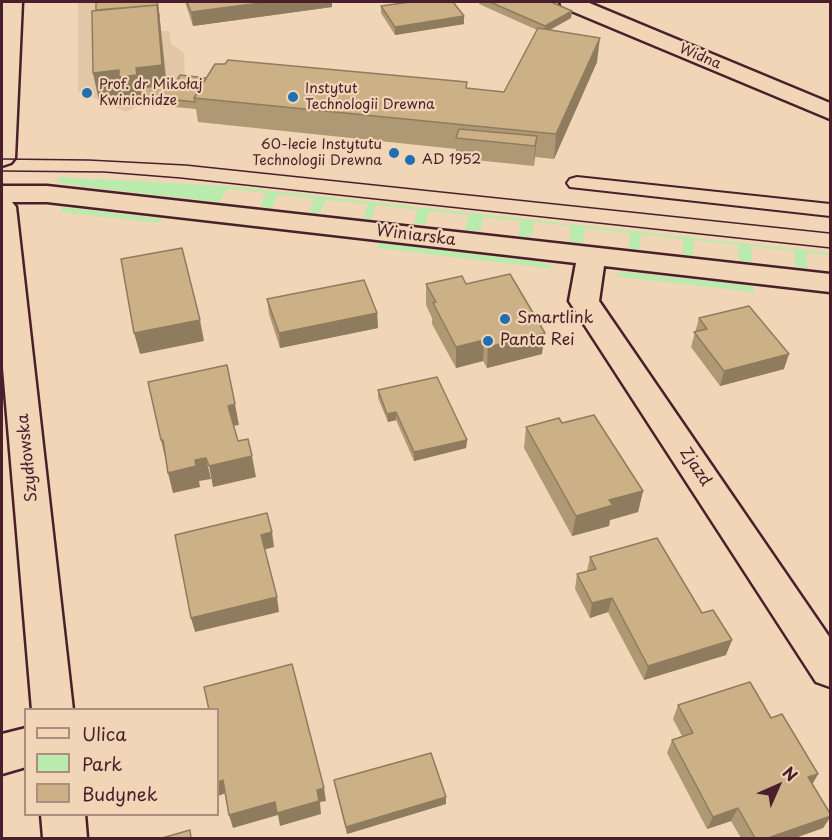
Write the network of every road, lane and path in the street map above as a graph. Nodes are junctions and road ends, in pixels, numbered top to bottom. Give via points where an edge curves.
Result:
1 (11, 2) edge
2 (570, 2) edge
3 (831, 112) edge
4 (2, 158) edge
5 (577, 183) dead end
6 (2, 194) edge
7 (2, 207) edge
8 (831, 210) edge
9 (591, 256) junction
10 (831, 283) edge
11 (831, 670) edge
12 (53, 708) edge
13 (24, 748) edge
14 (2, 754) edge
15 (63, 816) edge
16 (65, 838) edge

1 - 4 street
2 - 3 street, Widna
5 - 8 lane
6 - 9 street, Winiarska via 47,194
7 - 12 street, Szydłowska
9 - 10 street, Winiarska
9 - 11 street, Zjazd via 584,301
13 - 14 street
15 - 16 street

